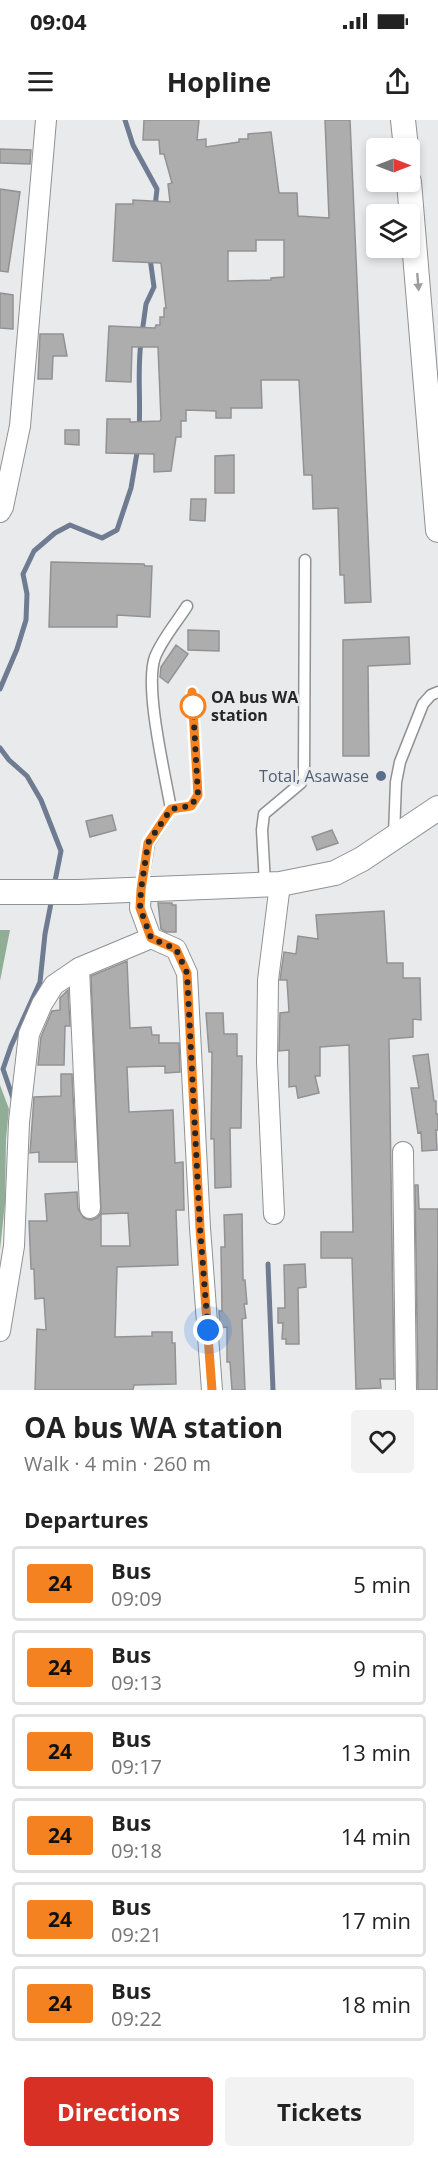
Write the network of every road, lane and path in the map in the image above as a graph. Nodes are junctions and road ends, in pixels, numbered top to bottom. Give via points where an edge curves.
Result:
1 (46, 120) edge
2 (404, 120) edge
3 (405, 138) edge
4 (410, 192) edge
5 (0, 512) edge
6 (438, 530) edge
7 (305, 560) dead end
8 (187, 606) dead end
9 (192, 692) dead end
10 (438, 692) edge
11 (438, 808) edge
12 (171, 809) junction
13 (394, 838) junction
14 (272, 885) junction
15 (141, 890) junction
16 (0, 892) edge
17 (151, 938) junction
18 (79, 968) junction
19 (403, 1152) dead end
20 (90, 1208) dead end
21 (273, 1214) dead end
22 (0, 1331) edge
23 (212, 1390) edge
24 (406, 1390) edge

1 - 5 street via 20,426
2 - 3 street
4 -> 6 street
7 - 14 lane via 304,776 301,783 264,814 262,830
8 - 12 lane via 156,657 151,678
9 - 12 lane via 198,795 191,806
10 - 13 lane via 423,704 400,762
11 - 13 street
12 - 15 lane via 148,843
13 - 14 street via 334,873
14 - 15 street
14 - 21 street via 267,1062
15 - 16 street
15 - 17 street via 140,908
17 - 18 street
17 - 23 street via 176,949 187,973
18 - 20 street
18 - 22 street via 54,985 29,1034 19,1122 14,1246
19 - 24 street

